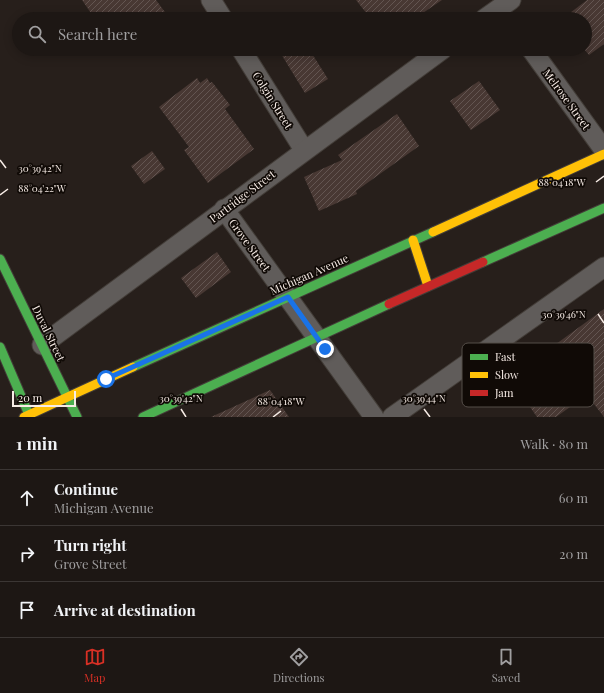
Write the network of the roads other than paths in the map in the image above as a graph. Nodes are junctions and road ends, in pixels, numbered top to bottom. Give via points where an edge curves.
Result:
1 (211, 0) edge
2 (219, 12) edge
3 (245, 56) edge
4 (433, 56) edge
5 (536, 56) edge
6 (304, 150) junction
7 (604, 150) edge
8 (604, 154) edge
9 (604, 208) edge
10 (224, 209) junction
11 (413, 240) junction
12 (0, 259) edge
13 (604, 267) edge
14 (428, 286) junction
15 (288, 297) junction
16 (316, 336) junction
17 (497, 343) edge
18 (42, 345) junction
19 (0, 348) edge
20 (462, 367) edge
21 (67, 397) junction
22 (28, 416) edge
23 (77, 417) edge
24 (143, 417) edge
25 (374, 417) edge
26 (392, 417) edge

1 - 2 street
3 - 6 street, Colgin Street
4 - 6 street, Partridge Street
5 - 7 street, Melrose Street
6 - 10 street, Partridge Street
8 - 11 main road, Michigan Avenue
9 - 14 main road
10 - 15 street, Grove Street
10 - 18 street, Partridge Street
11 - 14 main road
11 - 15 main road, Michigan Avenue
12 - 18 main road, Duval Street
13 - 17 street
14 - 16 main road
15 - 16 street, Grove Street
15 - 21 main road, Michigan Avenue
16 - 24 main road
16 - 25 street, Grove Street
18 - 21 main road, Duval Street
19 - 22 main road
20 - 26 street
21 - 22 main road, Michigan Avenue
21 - 23 main road, Duval Street

